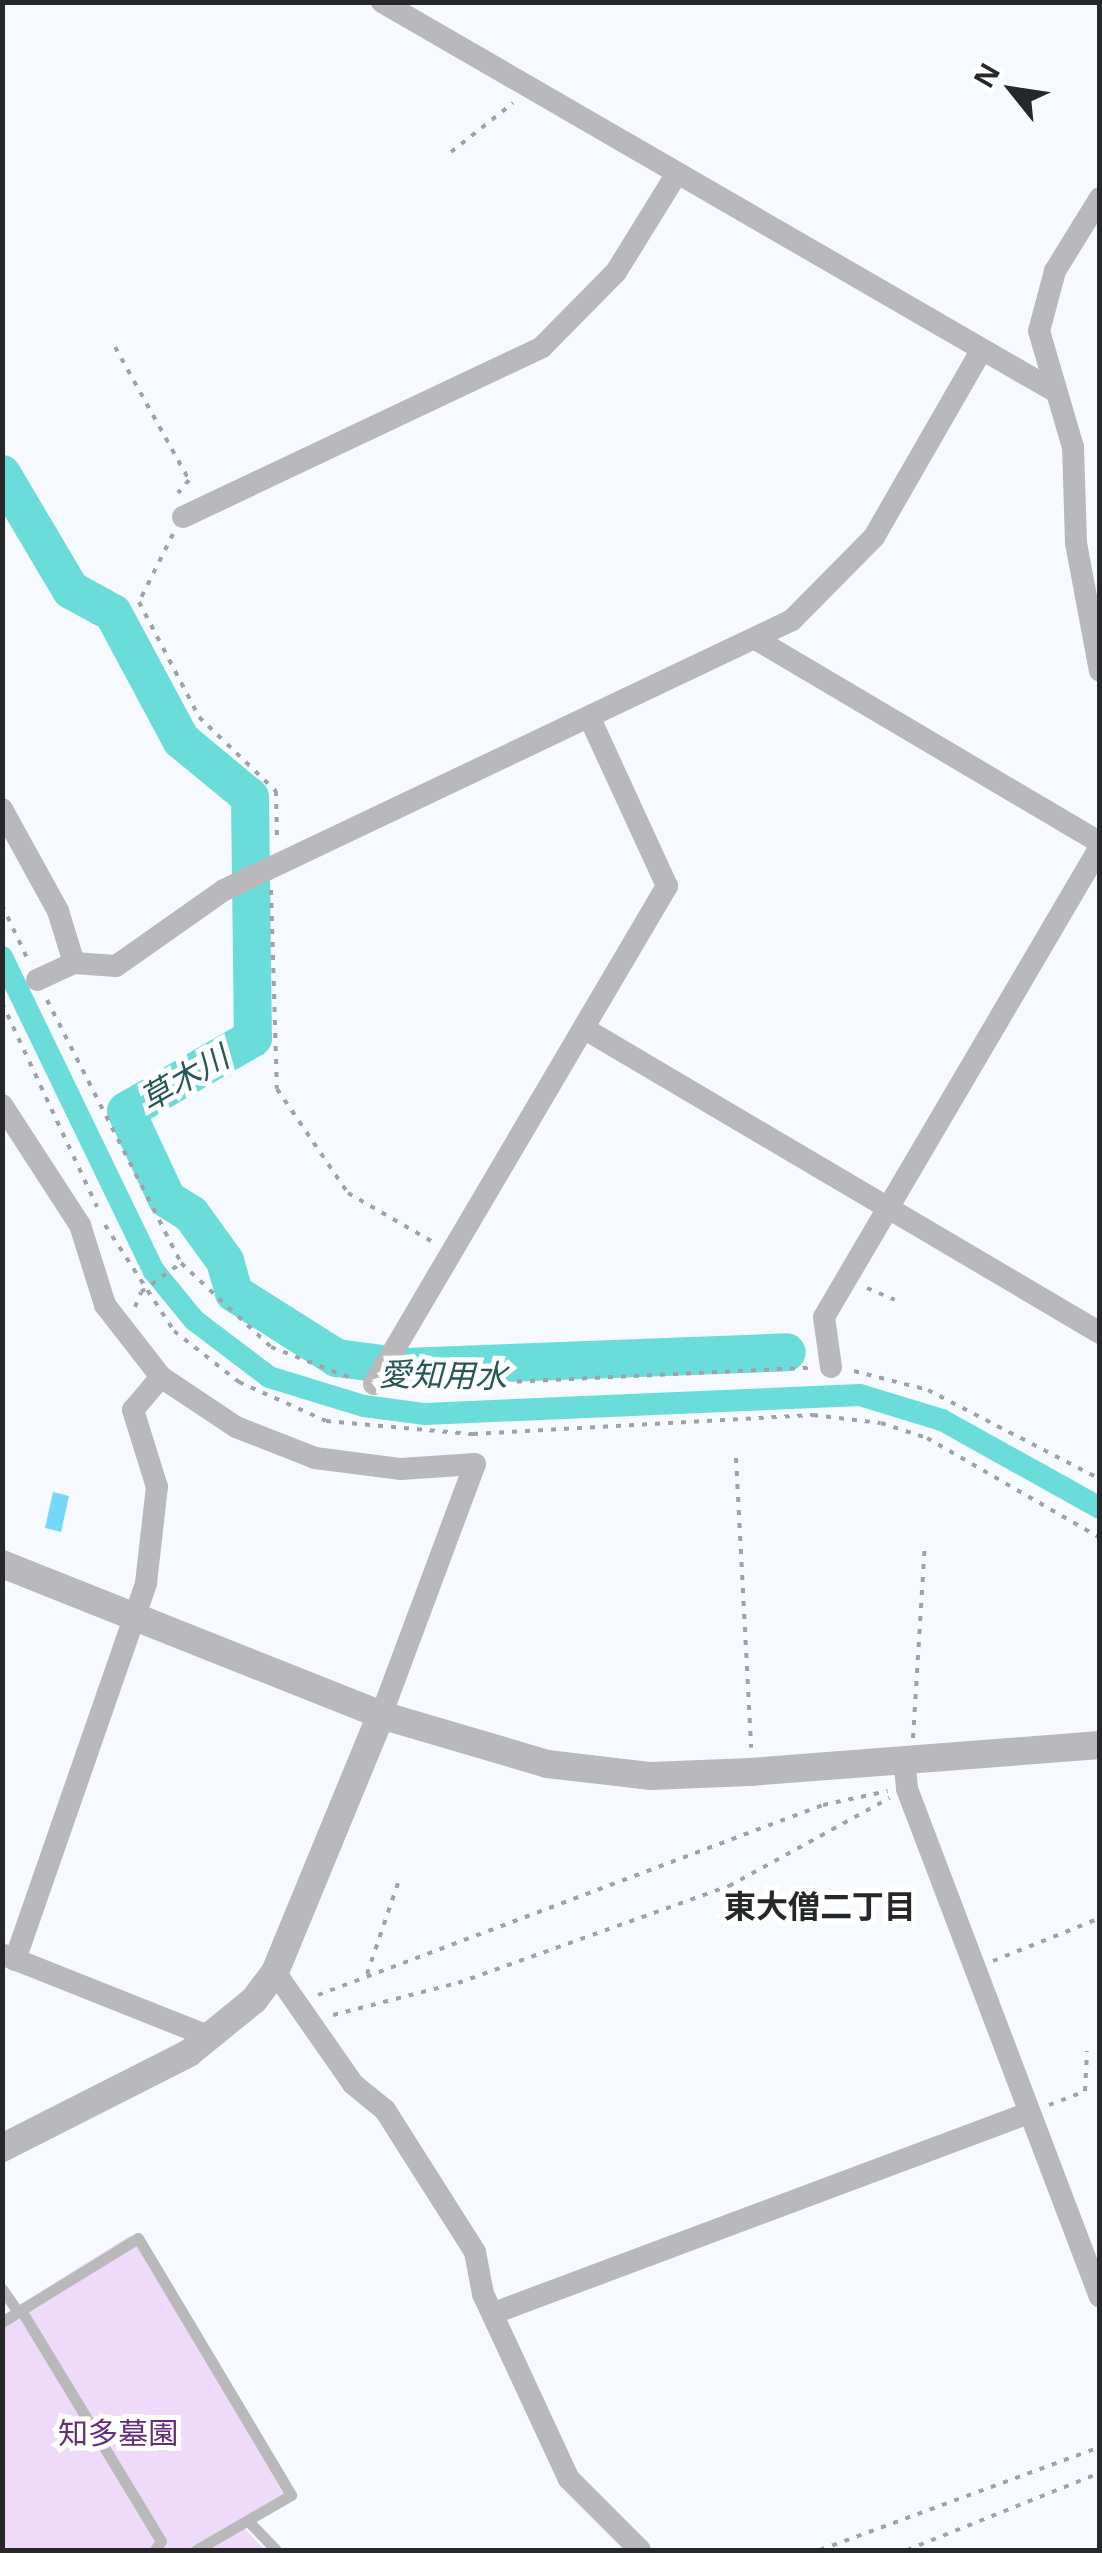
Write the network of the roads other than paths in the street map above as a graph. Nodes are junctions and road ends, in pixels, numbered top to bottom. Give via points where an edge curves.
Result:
1 (382, 2) edge
2 (676, 175) junction
3 (1100, 198) edge
4 (980, 353) junction
5 (1051, 389) junction
6 (183, 517) road end
7 (758, 642) junction
8 (1100, 671) edge
9 (591, 721) junction
10 (2, 810) edge
11 (1100, 845) edge
12 (74, 964) junction
13 (37, 980) road end
14 (585, 1029) junction
15 (2, 1105) edge
16 (888, 1211) junction
17 (1100, 1333) edge
18 (831, 1367) road end
19 (161, 1376) junction
20 (374, 1384) road end
21 (2, 1564) edge
22 (136, 1616) junction
23 (381, 1715) junction
24 (1100, 1744) edge
25 (909, 1759) junction
26 (9, 1957) edge
27 (275, 1972) junction
28 (210, 2037) junction
29 (1029, 2112) junction
30 (2, 2148) edge
31 (2, 2289) edge
32 (1100, 2297) edge
33 (20, 2312) junction
34 (494, 2313) junction
35 (2, 2322) edge
36 (250, 2523) junction
37 (158, 2549) edge
38 (196, 2550) edge
39 (276, 2550) edge
40 (640, 2550) edge

1 - 2 street
2 - 4 street
2 - 6 street via 616,272 542,347
3 - 5 street via 1044,300 1039,331
4 - 5 street
4 - 7 street via 864,549 812,606
5 - 8 street via 1073,447 1076,543
7 - 9 street
7 - 11 street
9 - 12 street via 176,916 116,966
9 - 14 street via 668,886
10 - 12 street via 58,911
11 - 16 street
12 - 13 street
14 - 16 street
14 - 20 street
15 - 19 street via 80,1224 104,1305
16 - 17 street
16 - 18 street via 824,1317
19 - 22 street via 133,1410 157,1487
19 - 23 street via 236,1427 316,1458 401,1469 475,1464
21 - 22 street
22 - 23 street
22 - 26 street
23 - 25 street via 591,1771 750,1772
23 - 27 street
24 - 25 street
25 - 29 street
26 - 28 street
27 - 28 street
27 - 34 street via 353,2084 385,2110 474,2252
28 - 30 street
29 - 32 street
29 - 34 street
31 - 33 lane
33 - 35 lane
33 - 36 lane via 138,2238 291,2495
33 - 37 lane
34 - 40 street via 569,2480
36 - 38 lane
36 - 39 lane

